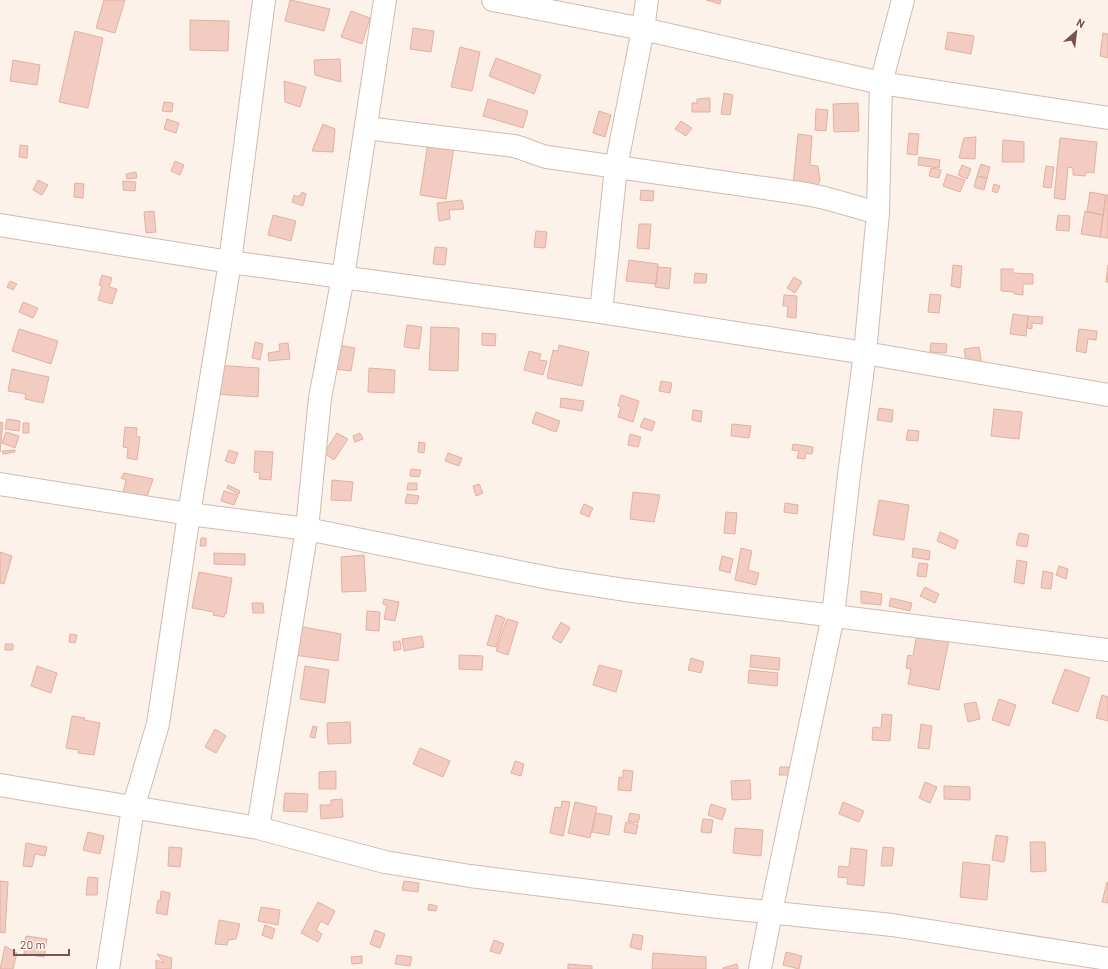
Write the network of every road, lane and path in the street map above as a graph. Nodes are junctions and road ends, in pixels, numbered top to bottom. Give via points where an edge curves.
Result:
1 (264, 0) edge
2 (385, 0) edge
3 (493, 0) edge
4 (647, 0) edge
5 (903, 0) edge
6 (643, 29) junction
7 (881, 83) junction
8 (1108, 118) edge
9 (366, 128) junction
10 (616, 167) junction
11 (878, 213) junction
12 (0, 225) edge
13 (230, 262) junction
14 (342, 277) junction
15 (601, 312) junction
16 (865, 353) junction
17 (1108, 394) edge
18 (0, 484) edge
19 (189, 514) junction
20 (307, 529) junction
21 (833, 616) junction
22 (1108, 650) edge
23 (0, 786) edge
24 (133, 808) junction
25 (258, 828) junction
26 (771, 912) junction
27 (1108, 959) edge
28 (108, 969) edge
29 (760, 969) edge

1 - 13 street
2 - 9 street
3 - 6 street
4 - 6 street
5 - 7 street
6 - 7 street
6 - 10 street
7 - 8 street
7 - 11 street
9 - 10 street via 514,146 535,154
9 - 14 street
10 - 11 street via 806,194
10 - 15 street
11 - 16 street
12 - 13 street
13 - 14 street
13 - 19 street
14 - 15 street
14 - 20 street via 320,398
15 - 16 street
16 - 17 street
16 - 21 street
18 - 19 street
19 - 20 street
19 - 24 street via 158,724
20 - 21 street via 554,579
20 - 25 street
21 - 22 street
21 - 26 street
23 - 24 street
24 - 25 street
24 - 28 street
25 - 26 street via 385,862 470,876
26 - 27 street via 892,925
26 - 29 street

